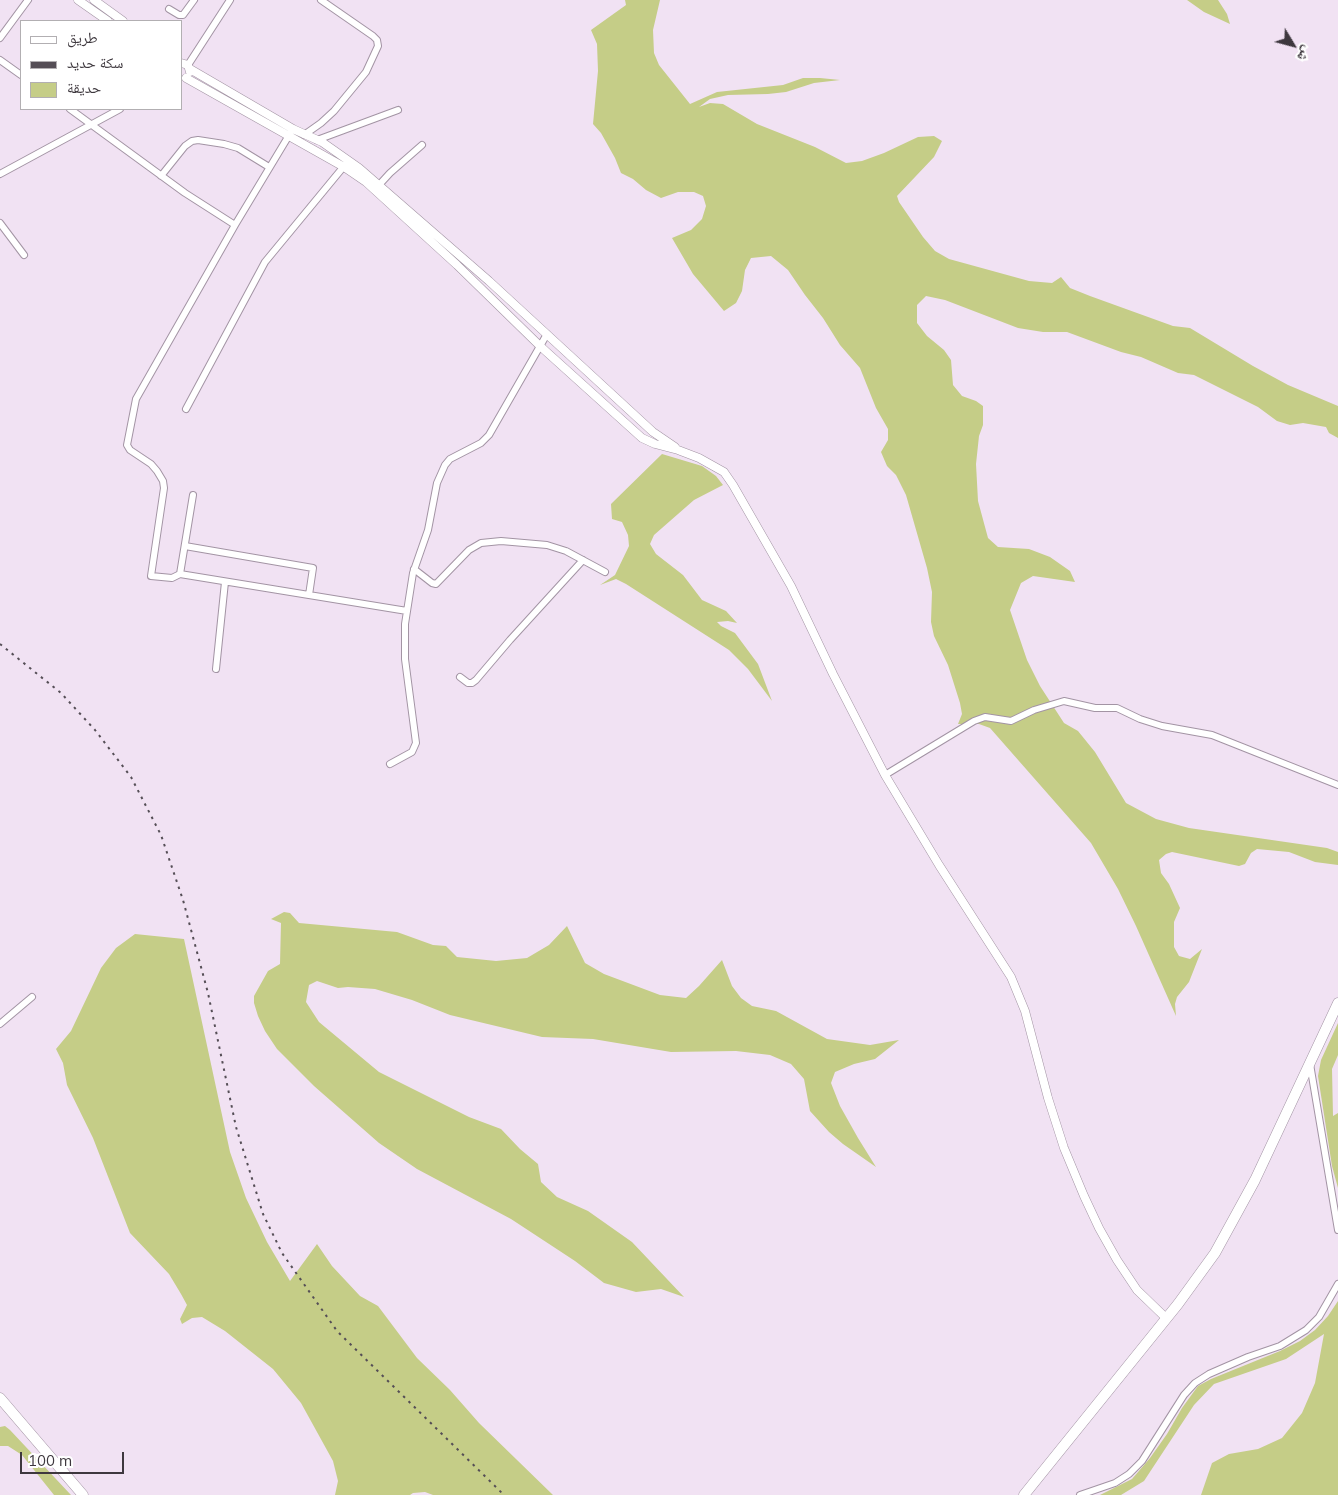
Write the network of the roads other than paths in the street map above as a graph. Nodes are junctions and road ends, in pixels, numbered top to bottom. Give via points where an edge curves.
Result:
1 (28, 0) edge
2 (78, 0) edge
3 (94, 0) edge
4 (194, 0) edge
5 (230, 0) edge
6 (321, 0) edge
7 (169, 9) dead end
8 (107, 20) edge
9 (122, 20) edge
10 (0, 38) edge
11 (0, 60) edge
12 (187, 66) edge
13 (20, 74) edge
14 (184, 78) edge
15 (71, 110) edge
16 (118, 110) edge
17 (398, 110) dead end
18 (92, 124) junction
19 (290, 133) junction
20 (304, 135) junction
21 (318, 140) junction
22 (422, 146) dead end
23 (347, 163) junction
24 (269, 167) junction
25 (0, 174) edge
26 (161, 176) junction
27 (379, 185) junction
28 (0, 223) edge
29 (235, 225) junction
30 (24, 255) dead end
31 (547, 334) junction
32 (560, 345) junction
33 (540, 346) junction
34 (551, 356) junction
35 (186, 409) dead end
36 (678, 450) junction
37 (193, 495) dead end
38 (185, 546) junction
39 (583, 560) junction
40 (414, 570) junction
41 (605, 572) dead end
42 (180, 574) junction
43 (225, 582) junction
44 (309, 596) junction
45 (406, 611) junction
46 (216, 669) dead end
47 (460, 677) dead end
48 (390, 764) dead end
49 (885, 775) junction
50 (1338, 785) edge
51 (32, 997) dead end
52 (1338, 1003) edge
53 (0, 1024) edge
54 (1310, 1062) junction
55 (1338, 1230) edge
56 (1338, 1284) edge
57 (1166, 1318) junction
58 (0, 1398) edge
59 (83, 1495) edge
60 (1024, 1495) edge
61 (1080, 1495) edge

1 - 10 street
2 - 8 street
3 - 9 street
4 - 7 street via 183,15
5 - 12 street
6 - 20 street via 373,36 378,46 366,72 334,111
11 - 13 street
12 - 14 street via 189,75
12 - 19 street
14 - 19 street
15 - 18 street
16 - 18 street
17 - 21 street
18 - 25 street
18 - 26 street
19 - 20 street
19 - 23 street
19 - 24 street
20 - 21 street
21 - 23 street
22 - 27 street
23 - 27 street
23 - 33 street
23 - 35 street via 265,262
24 - 26 street via 238,148 198,140 185,146
24 - 29 street
26 - 29 street
27 - 31 street
28 - 30 street
29 - 42 street via 136,399 128,437 130,450 151,464 163,481 164,495 151,576 172,578
31 - 32 street
31 - 33 street
32 - 34 street
32 - 36 street via 653,432
33 - 34 street
33 - 40 street via 489,435 444,465 437,483 427,536
34 - 36 street via 642,438
36 - 49 street via 724,472 734,485 791,586
37 - 38 street
38 - 42 street
38 - 44 street via 313,568
39 - 40 street via 547,546 500,541 481,543 469,550 436,584
39 - 41 street
39 - 47 street via 476,680 468,683
40 - 45 street
42 - 43 street
43 - 44 street
43 - 46 street
44 - 45 street
45 - 48 street via 405,659 416,744 412,752
49 - 50 street via 974,720 985,717 1011,720 1064,701 1095,708 1117,708 1162,726 1212,735
49 - 57 street via 1011,977 1025,1010 1064,1148 1084,1196 1117,1260 1138,1290
51 - 53 street
52 - 54 main road
54 - 55 street
54 - 57 main road via 1232,1225
56 - 61 street via 1319,1317 1306,1330 1280,1346 1195,1382 1142,1461 1129,1474 1115,1483
57 - 60 main road
58 - 59 main road

